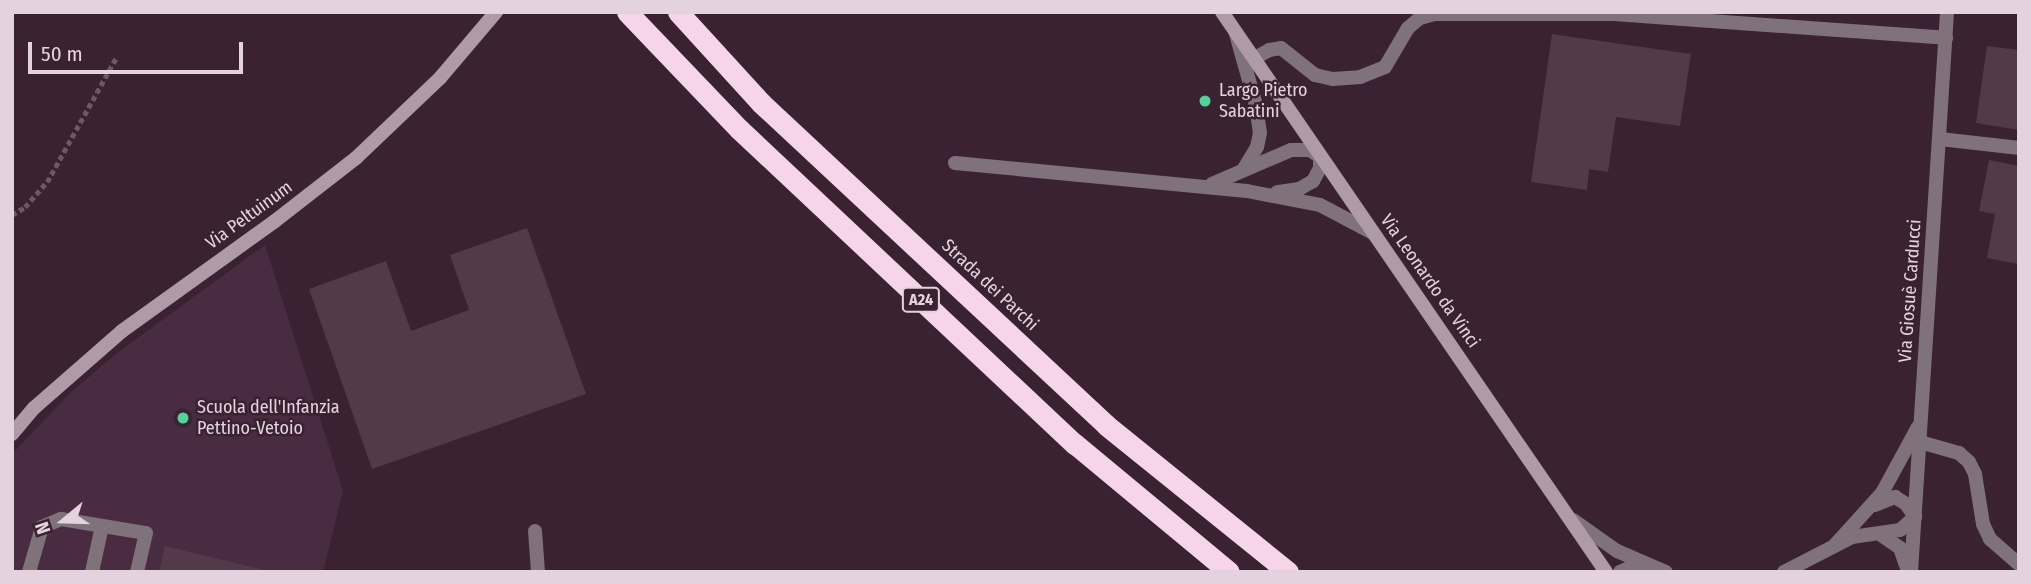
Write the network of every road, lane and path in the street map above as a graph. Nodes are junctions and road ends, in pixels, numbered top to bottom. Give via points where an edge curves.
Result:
1 (496, 12) edge
2 (627, 12) edge
3 (678, 12) edge
4 (1222, 12) edge
5 (1947, 12) edge
6 (1236, 32) junction
7 (1946, 38) junction
8 (117, 56) dead end
9 (1253, 59) junction
10 (1940, 139) junction
11 (2019, 148) edge
12 (1320, 157) junction
13 (955, 163) dead end
14 (1233, 177) junction
15 (1204, 185) junction
16 (1247, 191) junction
17 (12, 215) edge
18 (1373, 233) junction
19 (1921, 419) junction
20 (12, 434) edge
21 (1920, 442) junction
22 (1871, 507) junction
23 (1567, 514) junction
24 (1915, 517) junction
25 (102, 526) junction
26 (535, 531) dead end
27 (1881, 535) junction
28 (1835, 545) junction
29 (2019, 564) edge
30 (1281, 566) edge
31 (1649, 566) junction
32 (29, 572) edge
33 (92, 572) edge
34 (137, 572) edge
35 (538, 572) edge
36 (1229, 572) edge
37 (1606, 572) edge
38 (1620, 572) edge
39 (1666, 572) edge
40 (1784, 572) edge
41 (1910, 572) edge

1 - 20 street, Via Peltuinum via 440,78 356,158 122,331 44,399
2 - 36 highway, A24 via 739,129 1075,444
3 - 30 highway, Strada dei Parchi / A24 via 761,103 1106,425
4 - 6 street, Via Leonardo da Vinci
5 - 7 street, Via Giosuè Carducci
6 - 9 street, Via Leonardo da Vinci
6 - 14 street via 1260,133 1253,156
7 - 9 street via 1614,14 1435,14 1408,28 1385,67 1360,78 1315,75 1281,48
7 - 10 street, Via Giosuè Carducci
8 - 17 path via 47,182 26,207
9 - 12 street, Via Leonardo da Vinci
10 - 11 street
10 - 19 street, Via Giosuè Carducci
12 - 14 street via 1307,149 1291,150
12 - 16 street via 1319,171 1306,186
12 - 18 street, Via Leonardo da Vinci
13 - 15 street
14 - 15 street
15 - 16 street
16 - 18 street via 1320,205
18 - 23 street, Via Leonardo da Vinci
19 - 21 street, Via Giosuè Carducci
19 - 22 street via 1892,478
21 - 24 street, Via Giosuè Carducci
21 - 29 street via 1959,453 1969,462 1990,539
22 - 24 street via 1895,497
22 - 28 street
23 - 31 street via 1617,551
23 - 37 street, Via Leonardo da Vinci
24 - 27 street via 1908,526
24 - 41 street, Via Giosuè Carducci
25 - 32 street via 61,519 46,524 38,533
25 - 33 street
25 - 34 street via 146,533
26 - 35 street
27 - 28 street via 1852,537
27 - 41 street via 1900,548
28 - 40 street
31 - 38 street via 1636,565
31 - 39 street

